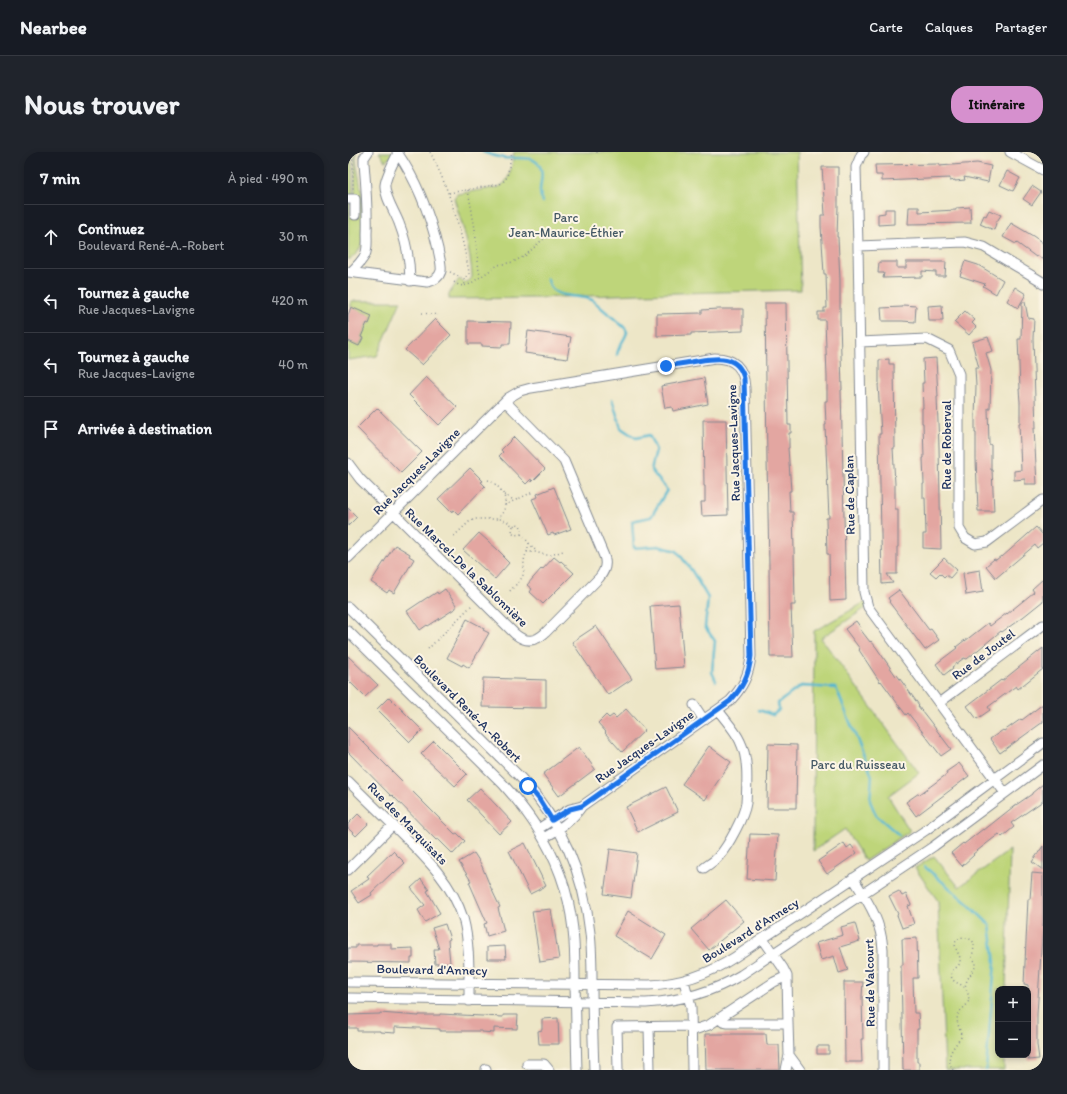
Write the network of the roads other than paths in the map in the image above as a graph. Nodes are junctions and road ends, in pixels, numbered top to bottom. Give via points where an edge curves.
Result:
1 (368, 152) edge
2 (397, 152) edge
3 (864, 152) edge
4 (1010, 152) edge
5 (1043, 170) edge
6 (348, 199) edge
7 (355, 215) dead end
8 (858, 246) junction
9 (350, 272) edge
10 (410, 281) junction
11 (1043, 284) edge
12 (860, 342) junction
13 (505, 401) junction
14 (348, 463) edge
15 (1043, 500) edge
16 (393, 513) junction
17 (348, 558) edge
18 (348, 607) edge
19 (1043, 625) edge
20 (348, 631) edge
21 (938, 703) junction
22 (694, 705) dead end
23 (718, 710) junction
24 (704, 720) junction
25 (1043, 743) edge
26 (1043, 765) edge
27 (994, 779) junction
28 (348, 781) edge
29 (1005, 793) junction
30 (582, 806) junction
31 (552, 820) junction
32 (393, 825) junction
33 (538, 829) junction
34 (558, 829) junction
35 (544, 838) junction
36 (704, 868) dead end
37 (348, 870) edge
38 (853, 878) junction
39 (863, 894) junction
40 (763, 939) junction
41 (773, 953) junction
42 (787, 976) junction
43 (684, 981) junction
44 (348, 982) edge
45 (469, 983) junction
46 (575, 984) junction
47 (592, 984) junction
48 (348, 998) edge
49 (688, 998) junction
50 (469, 1001) junction
51 (576, 1002) junction
52 (592, 1002) junction
53 (719, 1018) junction
54 (788, 1023) junction
55 (649, 1027) junction
56 (691, 1027) junction
57 (789, 1055) junction
58 (527, 1064) dead end
59 (550, 1070) edge
60 (577, 1070) edge
61 (594, 1070) edge
62 (618, 1070) edge
63 (650, 1070) edge
64 (692, 1070) edge
65 (786, 1070) edge
66 (800, 1070) edge
67 (883, 1070) edge

1 - 9 street via 364,158 367,245 363,258
2 - 10 street via 385,186 406,247
2 - 10 street via 423,200 434,234 441,269 438,277 431,281
3 - 8 street, Rue de Caplan via 856,167
4 - 5 street
6 - 7 street via 355,199
8 - 11 street via 965,242 984,247
8 - 12 street, Rue de Caplan
9 - 10 street
12 - 15 street, Rue de Roberval via 927,339 949,350 959,374 959,528 965,538 975,544 987,542
12 - 21 street, Rue de Caplan via 864,592 868,607
13 - 16 street, Rue Jacques-Lavigne
13 - 16 street, Rue Marcel-De la Sablonnière via 564,461 604,556 603,573 542,636 529,641 518,637
13 - 23 street, Rue Jacques-Lavigne via 515,393 530,388 716,358 737,364 744,378 745,388 751,656 744,684 730,701
14 - 16 street, Rue Marcel-De la Sablonnière via 356,475
16 - 17 street, Rue Jacques-Lavigne
18 - 31 street, Boulevard René-A.-Robert via 522,779
19 - 21 street, Rue de Joutel
20 - 33 street via 503,784
21 - 27 street, Rue de Caplan
22 - 24 street
23 - 24 street, Rue Jacques-Lavigne
23 - 36 street via 740,739 744,751 746,803 741,819 724,849 716,860
24 - 30 street, Rue Jacques-Lavigne
25 - 27 street, Boulevard d'Annecy
26 - 29 street
27 - 29 street, Rue de Caplan
27 - 38 street, Boulevard d'Annecy via 926,830
28 - 32 street, Rue des Marquisats
29 - 39 street
30 - 31 street, Rue Jacques-Lavigne via 570,809
30 - 34 street, Rue Jacques-Lavigne via 575,816
31 - 33 street, Rue Jacques-Lavigne
31 - 34 street, Boulevard René-A.-Robert
32 - 37 street
32 - 45 street, Rue des Marquisats via 432,864 459,908 467,943
33 - 35 street
34 - 35 street, Rue Jacques-Lavigne
34 - 47 street, Boulevard René-A.-Robert via 576,869 586,903 591,934
35 - 46 street via 561,876 570,911
38 - 39 street, Rue de Valcourt
38 - 40 street, Boulevard d'Annecy
39 - 41 street
39 - 67 street, Rue de Valcourt via 876,917 882,942
40 - 41 street
40 - 43 street, Boulevard d'Annecy via 717,968
41 - 42 street
41 - 49 street via 726,983
42 - 53 street
42 - 54 street
43 - 47 street, Boulevard d'Annecy via 657,985
43 - 49 street
44 - 45 street, Boulevard d'Annecy
45 - 46 street, Boulevard d'Annecy
45 - 50 street, Rue des Marquisats
46 - 47 street, Boulevard d'Annecy
46 - 51 street
47 - 52 street, Boulevard René-A.-Robert
48 - 50 street
49 - 52 street via 658,1002
49 - 56 street via 691,1007
50 - 51 street
51 - 52 street
51 - 60 street
52 - 61 street, Boulevard René-A.-Robert
53 - 54 street via 728,1024
53 - 56 street via 706,1027
54 - 57 street
55 - 56 street
55 - 62 street via 617,1027
55 - 63 street
56 - 64 street
57 - 65 street
57 - 66 street
58 - 59 street via 544,1064

